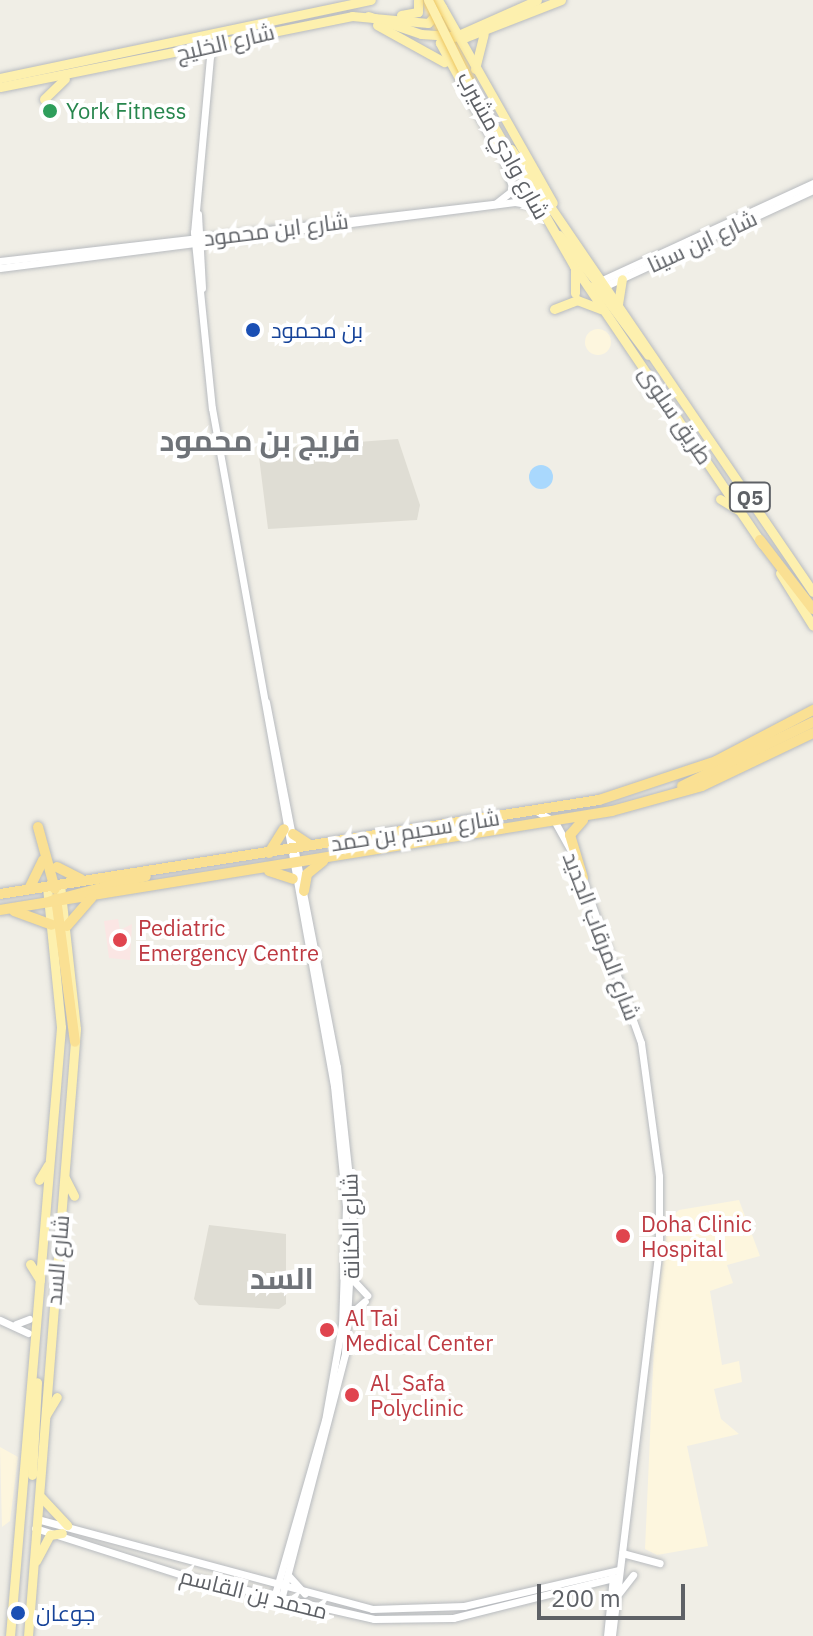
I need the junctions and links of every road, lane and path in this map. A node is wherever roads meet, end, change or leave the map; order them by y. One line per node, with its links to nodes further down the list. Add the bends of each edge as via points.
1 (371, 0): 2 (main road, شارع الخليج); 19 (main road, شارع الخليج)
2 (384, 0)
3 (418, 0): 9 (main road, via 415,14)
4 (428, 0): 21 (main road, شارع وادي مشيرب / Q5, bridge)
5 (537, 0): 11 (main road)
6 (561, 0): 13 (main road)
7 (438, 3): 9 (main road, شارع الخليج, via 428,23); 11 (main road, via 466,25); 12 (main road, شارع وادي مشيرب); 21 (main road, شارع وادي مشيرب / Q5, bridge)
8 (365, 14): 9 (main road, شارع الخليج); 10 (main road, شارع الخليج); 14 (main road)
9 (382, 14)
10 (352, 16): 15 (main road, شارع الخليج); 18 (main road, via 415,42)
11 (503, 16): 12 (main road)
12 (461, 34): 13 (main road); 14 (main road); 21 (main road, شارع وادي مشيرب)
13 (484, 34): 21 (main road)
14 (444, 37): 18 (main road, via 441,51)
15 (211, 46): 16 (main road, شارع الخليج); 17 (street)
16 (195, 49): 17 (street); 20 (main road, شارع الخليج)
17 (205, 60): 27 (street)
18 (450, 67): 24 (main road)
19 (0, 78)
20 (65, 78): 22 (main road, شارع الخليج); 23 (main road)
21 (472, 78): 28 (main road, شارع وادي مشيرب / Q5); 37 (main road, شارع وادي مشيرب / Q5)
22 (0, 87)
23 (44, 99)
24 (503, 158): 28 (main road); 31 (street, شارع ابن محمود, via 513,190 495,204)
25 (813, 183): 37 (street, شارع ابن سينا)
26 (813, 190): 36 (street, شارع ابن سينا)
27 (196, 200): 29 (street); 32 (street)
28 (537, 206): 30 (main road, شارع وادي مشيرب / Q5); 32 (street, شارع ابن محمود, via 515,202)
29 (198, 210): 31 (street); 32 (street)
30 (550, 228): 34 (main road, شارع وادي مشيرب / Q5); 37 (main road)
31 (214, 236): 32 (street, شارع ابن محمود)
32 (197, 242): 33 (street, شارع ابن محمود); 35 (street, شارع ابن محمود); 60 (street, via 216,435)
33 (0, 261)
34 (574, 266): 37 (main road, شارع وادي مشيرب / Q5); 38 (main road)
35 (0, 268)
36 (622, 279): 37 (street, شارع ابن سينا); 39 (main road)
37 (597, 286): 39 (main road, طريق سلوى / Q5); 41 (main road, طريق سلوى / Q5); 42 (main road)
38 (575, 293)
39 (619, 307): 42 (main road, طريق سلوى / Q5)
40 (554, 309): 41 (main road, via 577,300)
41 (604, 311): 43 (main road, طريق سلوى / Q5)
42 (658, 362): 48 (main road, طريق سلوى / Q5)
43 (648, 374): 44 (main road); 46 (main road, طريق سلوى / Q5)
44 (649, 391)
45 (720, 499): 46 (main road)
46 (741, 511): 47 (main road, طريق سلوى / Q5)
47 (760, 540): 49 (highway); 50 (main road, طريق سلوى / Q5)
48 (813, 592)
49 (813, 609)
50 (813, 626)
51 (811, 714): 53 (highway); 54 (highway, شارع سحيم بن حمد, via 688,772)
52 (812, 734): 53 (highway, شارع سحيم بن حمد)
53 (664, 797): 55 (highway, شارع سحيم بن حمد)
54 (538, 812): 56 (highway, شارع سحيم بن حمد); 57 (street)
55 (588, 816): 57 (highway, شارع سحيم بن حمد); 70 (highway, via 570,835)
56 (485, 820): 62 (highway, شارع سحيم بن حمد); 64 (highway, via 465,830)
57 (555, 822): 59 (highway, شارع سحيم بن حمد); 70 (street, شارع المرقاب الجديد)
58 (38, 827): 77 (highway)
59 (507, 829): 61 (highway); 65 (highway, شارع سحيم بن حمد)
60 (289, 831): 62 (highway); 63 (highway); 64 (street)
61 (495, 841)
62 (311, 846): 64 (highway, شارع سحيم بن حمد)
63 (268, 854): 64 (highway, شارع سحيم بن حمد); 69 (highway, شارع سحيم بن حمد)
64 (294, 856): 65 (highway, شارع سحيم بن حمد); 68 (highway, شارع سحيم بن حمد); 71 (street, شارع الكنانة); 73 (highway, via 164,877); 75 (street, شارع الكنانة)
65 (328, 858): 75 (highway, via 308,872)
66 (43, 860): 74 (highway)
67 (57, 867): 72 (highway)
68 (259, 869): 71 (highway); 73 (highway, شارع سحيم بن حمد)
69 (155, 870): 72 (highway, شارع سحيم بن حمد); 77 (highway)
70 (583, 878): 110 (street, شارع المرقاب الجديد, via 641,1043 658,1168 657,1258)
71 (293, 879): 83 (street, شارع الكنانة)
72 (86, 880): 77 (highway, شارع سحيم بن حمد)
73 (151, 886): 78 (highway, شارع سحيم بن حمد)
74 (27, 890): 76 (highway, شارع سحيم بن حمد); 77 (highway, شارع سحيم بن حمد)
75 (304, 891): 84 (street, شارع الكنانة)
76 (0, 894)
77 (55, 894): 78 (highway, شارع سحيم بن حمد); 79 (highway); 80 (highway, شارع سحيم بن حمد); 81 (main road, شارع السد); 82 (main road, شارع السد); 85 (highway)
78 (94, 895): 82 (highway)
79 (0, 903)
80 (0, 910): 81 (highway)
81 (52, 925): 88 (main road, شارع السد, via 61,1011)
82 (67, 926): 85 (main road, شارع السد)
83 (309, 955): 84 (street); 112 (street, شارع الكنانة, via 340,1133 345,1279 325,1420)
84 (317, 961): 93 (street, شارع الكنانة, via 345,1123)
85 (75, 1042): 87 (main road, شارع السد)
86 (80, 1078): 87 (main road)
87 (70, 1093): 89 (main road, شارع السد)
88 (49, 1162): 90 (main road); 94 (main road, شارع السد)
89 (64, 1176): 91 (main road); 104 (main road, شارع السد)
90 (39, 1180)
91 (74, 1196)
92 (30, 1264): 94 (main road)
93 (352, 1278): 95 (street, شارع الكنانة); 95 (street, via 366,1298)
94 (40, 1280): 100 (main road, شارع السد)
95 (349, 1315): 115 (street, شارع الكنانة, via 328,1438)
96 (29, 1319): 98 (street)
97 (0, 1320): 98 (street)
98 (9, 1323): 99 (street)
99 (28, 1333)
100 (33, 1370): 103 (main road, شارع السد); 106 (main road)
101 (23, 1394): 103 (main road)
102 (57, 1397): 104 (main road)
103 (30, 1411): 108 (main road, شارع السد)
104 (44, 1418): 105 (main road, شارع السد)
105 (39, 1492): 106 (main road, شارع السد); 107 (main road)
106 (34, 1522): 107 (street, محمد بن القاسم); 108 (main road); 113 (main road, شارع السد)
107 (65, 1529): 113 (main road, via 47,1538); 117 (street, محمد بن القاسم); 122 (street, محمد بن القاسم)
108 (21, 1532): 109 (main road, شارع السد)
109 (18, 1551): 124 (main road, شارع السد); 125 (main road, via 28,1562)
110 (622, 1553): 111 (street); 114 (street, شارع المرقاب الجديد)
111 (660, 1563)
112 (284, 1564): 117 (street, via 272,1580); 119 (street, شارع الكنانة)
113 (32, 1568): 123 (main road, شارع السد)
114 (616, 1574): 118 (street, محمد بن القاسم); 120 (street, محمد بن القاسم, via 436,1610 358,1608); 121 (street, شارع المرقاب الجديد)
115 (288, 1575): 119 (street, شارع الكنانة); 120 (street)
116 (633, 1575): 121 (street)
117 (257, 1583): 119 (street, محمد بن القاسم)
118 (571, 1588): 121 (street, via 599,1585); 122 (street, محمد بن القاسم, via 453,1618 411,1621)
119 (280, 1589): 120 (street, محمد بن القاسم); 122 (street, شارع الكنانة)
120 (310, 1597)
121 (613, 1598): 127 (street, شارع المرقاب الجديد)
122 (278, 1599)
123 (29, 1618): 125 (main road, شارع السد); 126 (main road)
124 (10, 1636)
125 (25, 1636)
126 (38, 1636)
127 (610, 1636)

